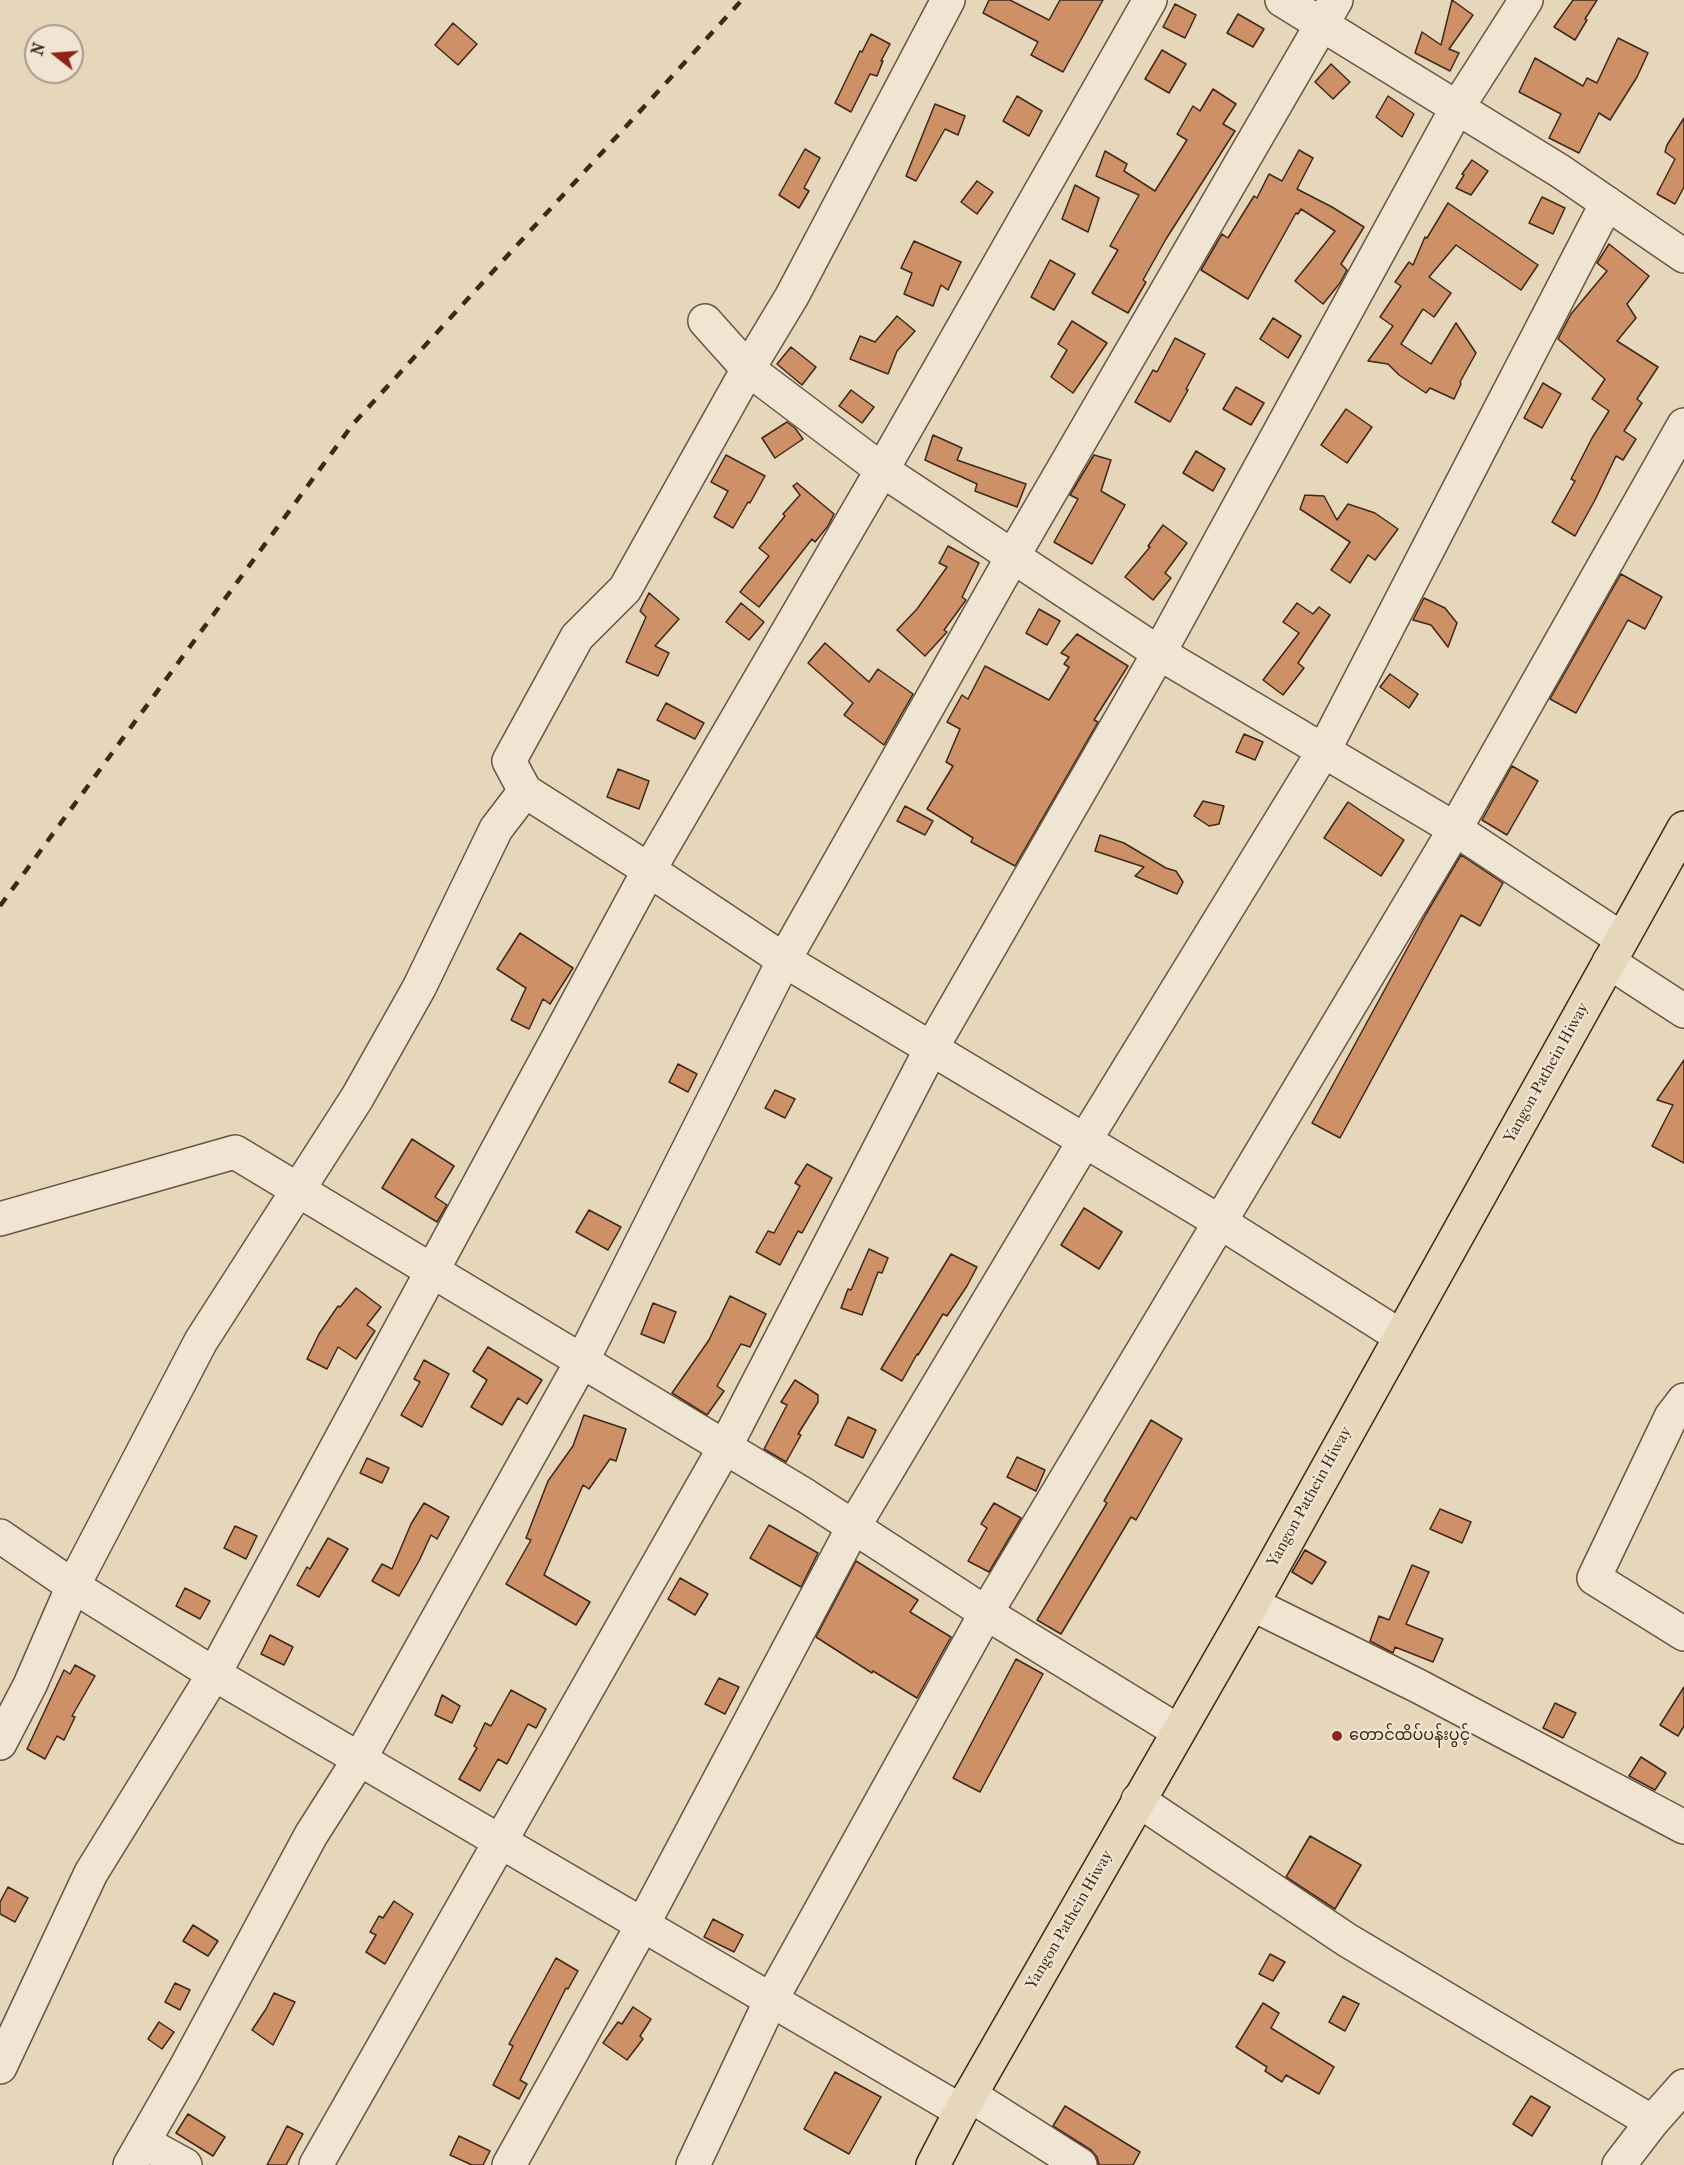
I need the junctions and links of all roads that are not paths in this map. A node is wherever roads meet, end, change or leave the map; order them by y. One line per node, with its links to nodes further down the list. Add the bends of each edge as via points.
1 (948, 0): 10 (street, via 792,296)
2 (1150, 0): 12 (street)
3 (1282, 0): 5 (street)
4 (1526, 0): 6 (street)
5 (1329, 12): 6 (street); 13 (street)
6 (1457, 108): 7 (street); 14 (street)
7 (1607, 203): 8 (street); 15 (street)
8 (1684, 256)
9 (705, 321): 10 (street)
10 (748, 369): 12 (street); 16 (street, via 625,589 577,637 509,761)
11 (1684, 425): 18 (street)
12 (882, 470): 13 (street); 19 (street)
13 (1013, 556): 14 (street); 21 (street)
14 (1160, 653): 15 (street); 23 (street)
15 (1323, 752): 18 (street); 24 (street)
16 (525, 790): 19 (street); 25 (street, via 496,829 419,988 357,1098)
17 (1684, 828): 20 (highway, Yangon-Pathein Hiway)
18 (1455, 829): 20 (street); 27 (street)
19 (649, 870): 21 (street); 28 (street)
20 (1615, 951): 22 (street); 29 (highway, Yangon-Pathein Hiway)
21 (784, 960): 23 (street); 30 (street)
22 (1684, 1011)
23 (931, 1049): 24 (street); 32 (street)
24 (1085, 1140): 27 (street); 33 (street)
25 (298, 1190): 26 (street, via 235,1152); 28 (street); 35 (street, via 201,1341)
26 (0, 1220)
27 (1221, 1222): 29 (street); 37 (street)
28 (432, 1271): 30 (street); 39 (street)
29 (1400, 1336): 36 (highway, Yangon-Pathein Hiway)
30 (582, 1361): 32 (street); 42 (street)
31 (1680, 1414): 38 (street, via 1594,1578)
32 (725, 1447): 33 (street); 45 (street)
33 (854, 1526): 37 (street); 46 (street)
34 (0, 1536): 35 (street)
35 (73, 1586): 39 (street); 41 (street)
36 (1252, 1604): 40 (highway, Yangon-Pathein Hiway); 44 (street, via 1420,1687)
37 (986, 1613): 40 (street); 47 (street)
38 (1684, 1635)
39 (214, 1674): 42 (street); 48 (street, via 92,1873)
40 (1178, 1731): 43 (highway, Yangon-Pathein Hiway)
41 (0, 1743)
42 (360, 1758): 45 (street); 52 (street, via 311,1835)
43 (1138, 1800): 50 (highway, Yangon-Pathein Hiway); 51 (street, via 1347,1941)
44 (1684, 1827)
45 (502, 1841): 46 (street); 54 (street)
46 (643, 1924): 47 (street); 55 (street)
47 (771, 2000): 50 (street); 56 (street)
48 (0, 2067)
49 (1684, 2086): 51 (street)
50 (966, 2103): 57 (highway, Yangon-Pathein Hiway); 58 (street)
51 (1652, 2122): 59 (street)
52 (136, 2154): 53 (street)
53 (185, 2165)
54 (316, 2165)
55 (509, 2165)
56 (693, 2165)
57 (933, 2165)
58 (1080, 2165)
59 (1619, 2165)

